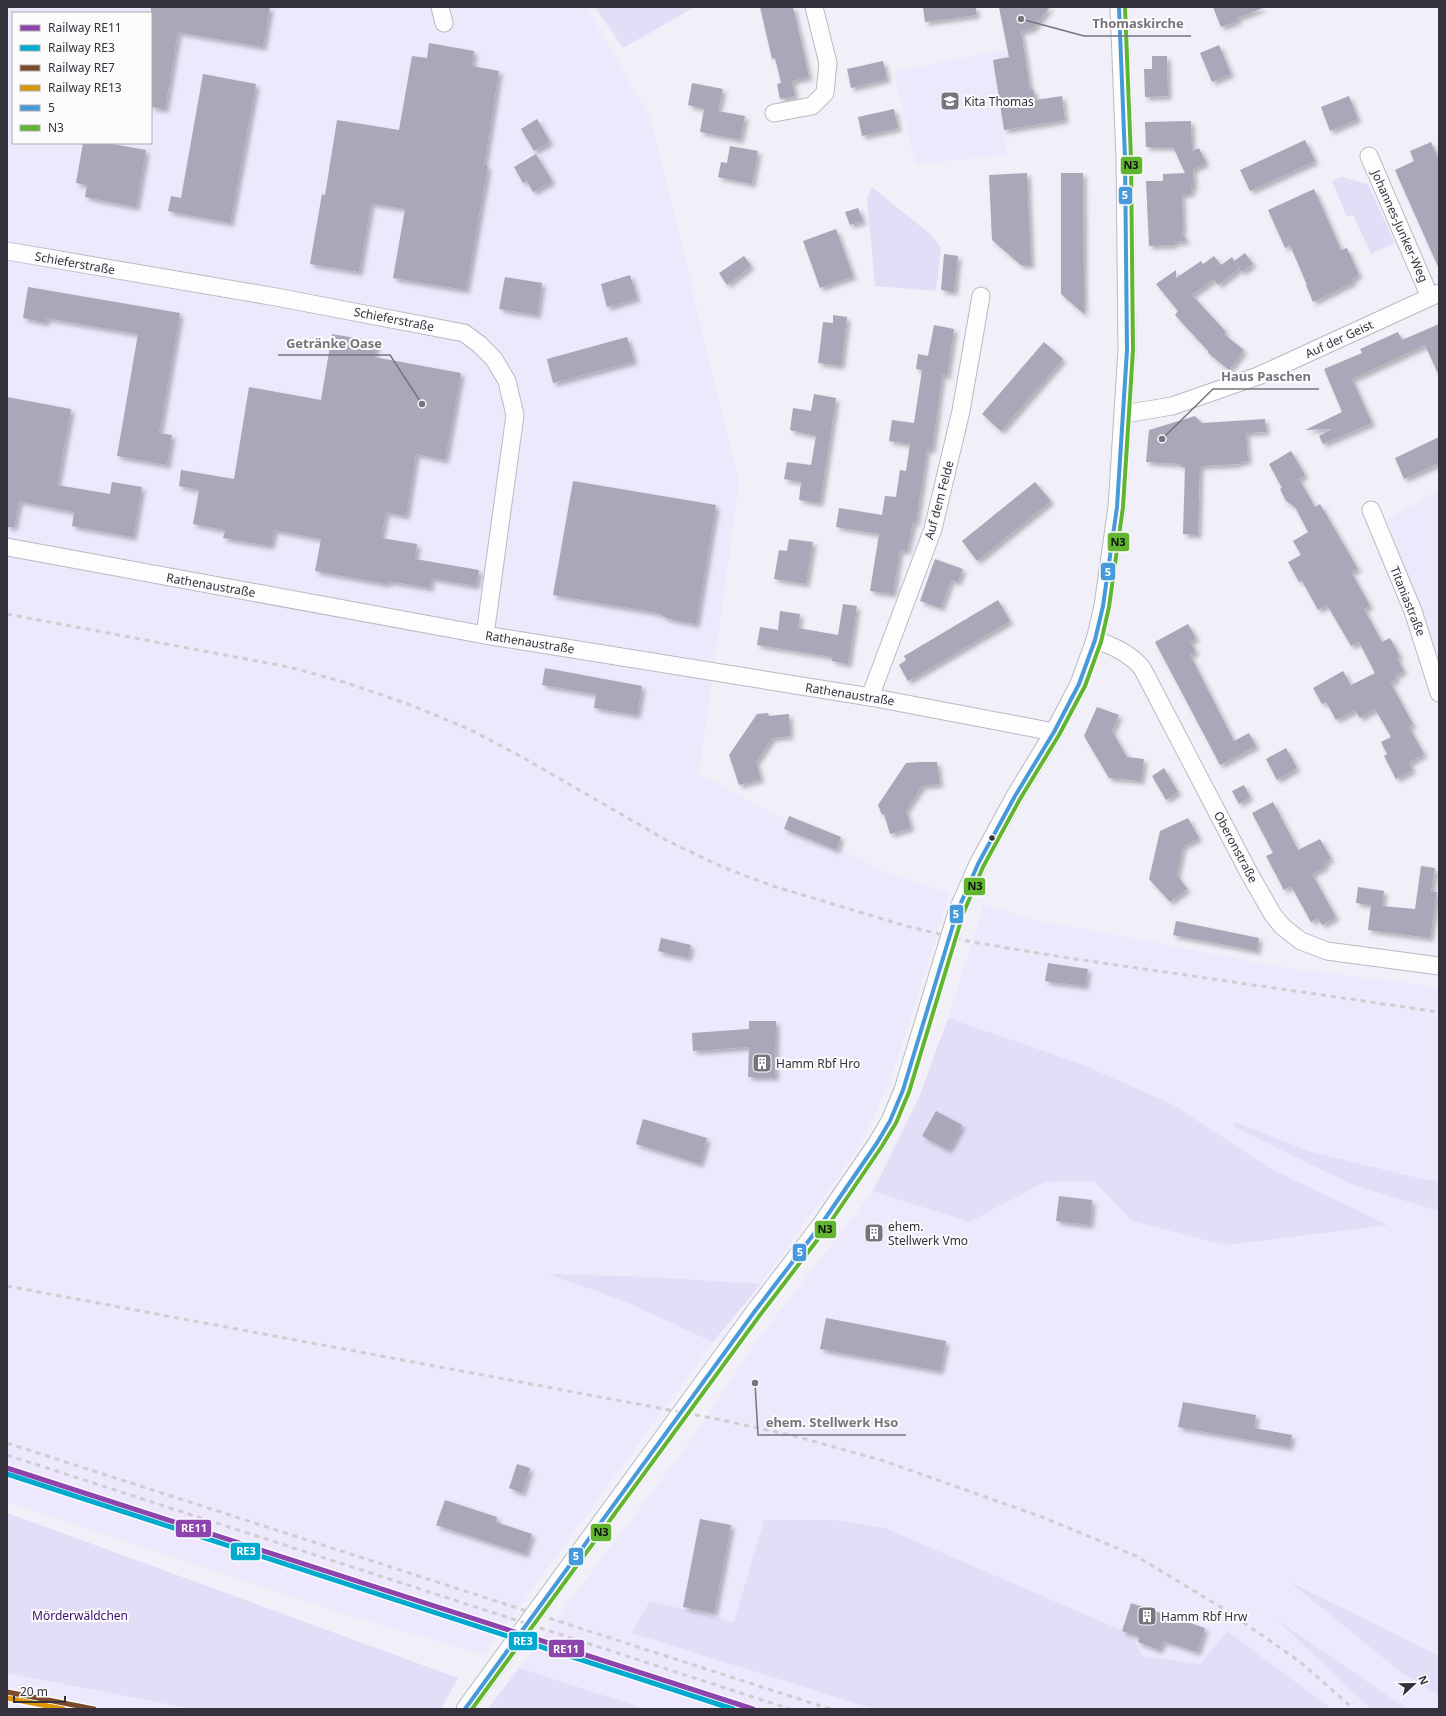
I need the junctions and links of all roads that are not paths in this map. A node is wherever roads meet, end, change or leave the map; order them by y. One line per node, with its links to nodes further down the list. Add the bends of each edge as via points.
1 (814, 7): 3 (street, via 828,63 825,93 812,106)
2 (1119, 7): 8 (street, via 1125,143 1128,350)
3 (774, 112)
4 (1369, 156): 6 (street, Johannes-Junker-Weg)
5 (7, 251): 11 (street, Schieferstraße, via 437,326 464,333 479,344 494,359 507,381 515,415)
6 (1435, 295): 8 (street, Auf der Geist, via 1258,376 1172,406)
7 (981, 296): 14 (street, Auf dem Felde, via 961,411 933,529)
8 (1124, 414): 12 (street, via 1111,556)
9 (1371, 510): 13 (street, Titaniastraße, via 1415,617)
10 (7, 547): 11 (street, Rathenaustraße)
11 (485, 635): 14 (street, Rathenaustraße)
12 (1095, 640): 15 (street, via 1078,684); 16 (street, Oberonstraße, via 1121,649 1142,668 1249,873 1273,915 1283,927 1301,941 1327,951)
13 (1439, 693)
14 (870, 697): 15 (street, Rathenaustraße)
15 (1054, 732): 17 (street, via 965,890 903,1090 878,1143 820,1226 755,1311)
16 (1439, 966)
17 (465, 1709)

